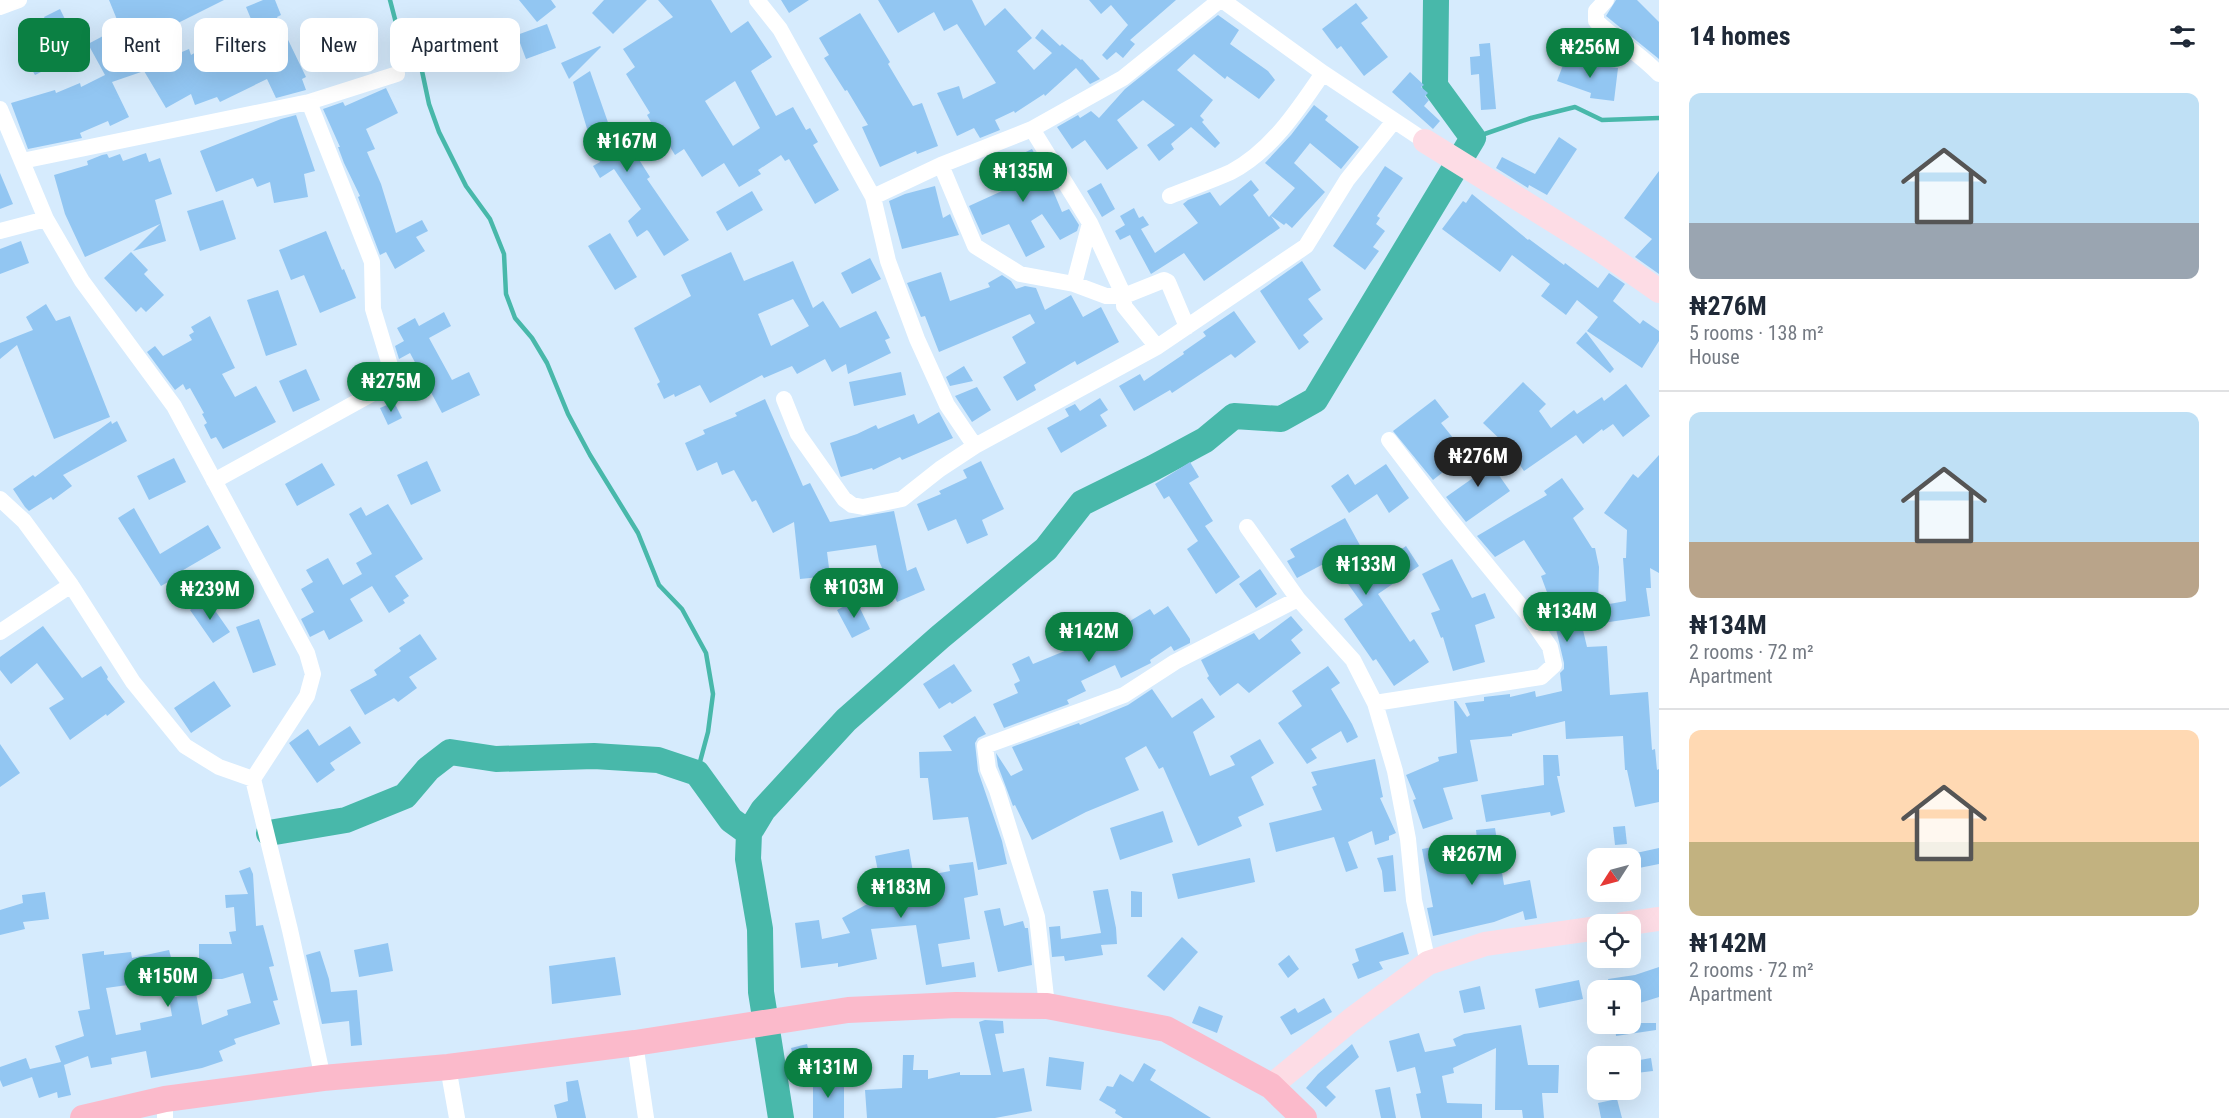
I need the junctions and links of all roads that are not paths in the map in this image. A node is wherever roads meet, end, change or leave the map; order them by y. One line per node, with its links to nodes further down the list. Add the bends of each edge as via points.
1 (19, 0): 5 (street)
2 (757, 0): 17 (street, via 780,29)
3 (1221, 0): 6 (street); 12 (street, via 1123,78)
4 (1606, 0): 8 (street, via 1596,11 1596,21)
5 (0, 7)
6 (1323, 73): 11 (street); 16 (street, via 1267,146 1232,171)
7 (397, 74): 9 (street)
8 (1659, 74)
9 (309, 102): 14 (street); 29 (street, via 372,262 373,309 392,372 384,387)
10 (0, 109): 14 (street)
11 (1394, 122): 13 (street); 24 (street, via 1347,180 1306,246)
12 (1032, 129): 15 (street); 19 (street)
13 (1425, 141): 22 (street)
14 (22, 161): 18 (street)
15 (941, 165): 17 (street); 21 (street, via 975,246 1020,274)
16 (1170, 196)
17 (873, 197): 28 (street, via 888,261 917,339 947,405)
18 (46, 219): 20 (street); 29 (street, via 82,281 174,405)
19 (1090, 223): 21 (street); 23 (street)
20 (0, 231)
21 (1074, 284): 23 (street, via 1107,296)
22 (1659, 291)
23 (1124, 296): 24 (street, via 1164,280); 25 (street, via 1125,306)
24 (1187, 327): 25 (street)
25 (1156, 347): 28 (street)
26 (784, 399): 28 (street, via 798,434 852,505 863,507 903,499)
27 (1389, 440): 35 (street, via 1528,615 1550,647 1554,664 1541,677)
28 (975, 446)
29 (214, 481): 36 (street, via 307,653 313,674 307,696)
30 (0, 499): 32 (street, via 24,521)
31 (1248, 527): 33 (street)
32 (71, 585): 34 (street); 36 (street, via 133,682 185,746 219,767)
33 (1298, 599): 35 (street, via 1353,660); 41 (street, via 1175,662 1124,694 984,746 1037,918)
34 (0, 632)
35 (1375, 703): 40 (street, via 1395,771 1414,900)
36 (253, 779): 44 (street)
37 (1659, 919): 38 (street)
38 (1641, 922)
39 (1587, 930): 40 (street, via 1485,944)
40 (1428, 963): 45 (street)
41 (1047, 1006): 42 (main road, via 848,1010); 45 (main road, via 1166,1029)
42 (635, 1043): 43 (main road); 49 (street)
43 (448, 1067): 44 (main road); 48 (street)
44 (323, 1078): 46 (main road)
45 (1271, 1086): 50 (main road)
46 (165, 1108): 47 (main road)
47 (83, 1118)
48 (457, 1118)
49 (646, 1118)
50 (1304, 1118)

